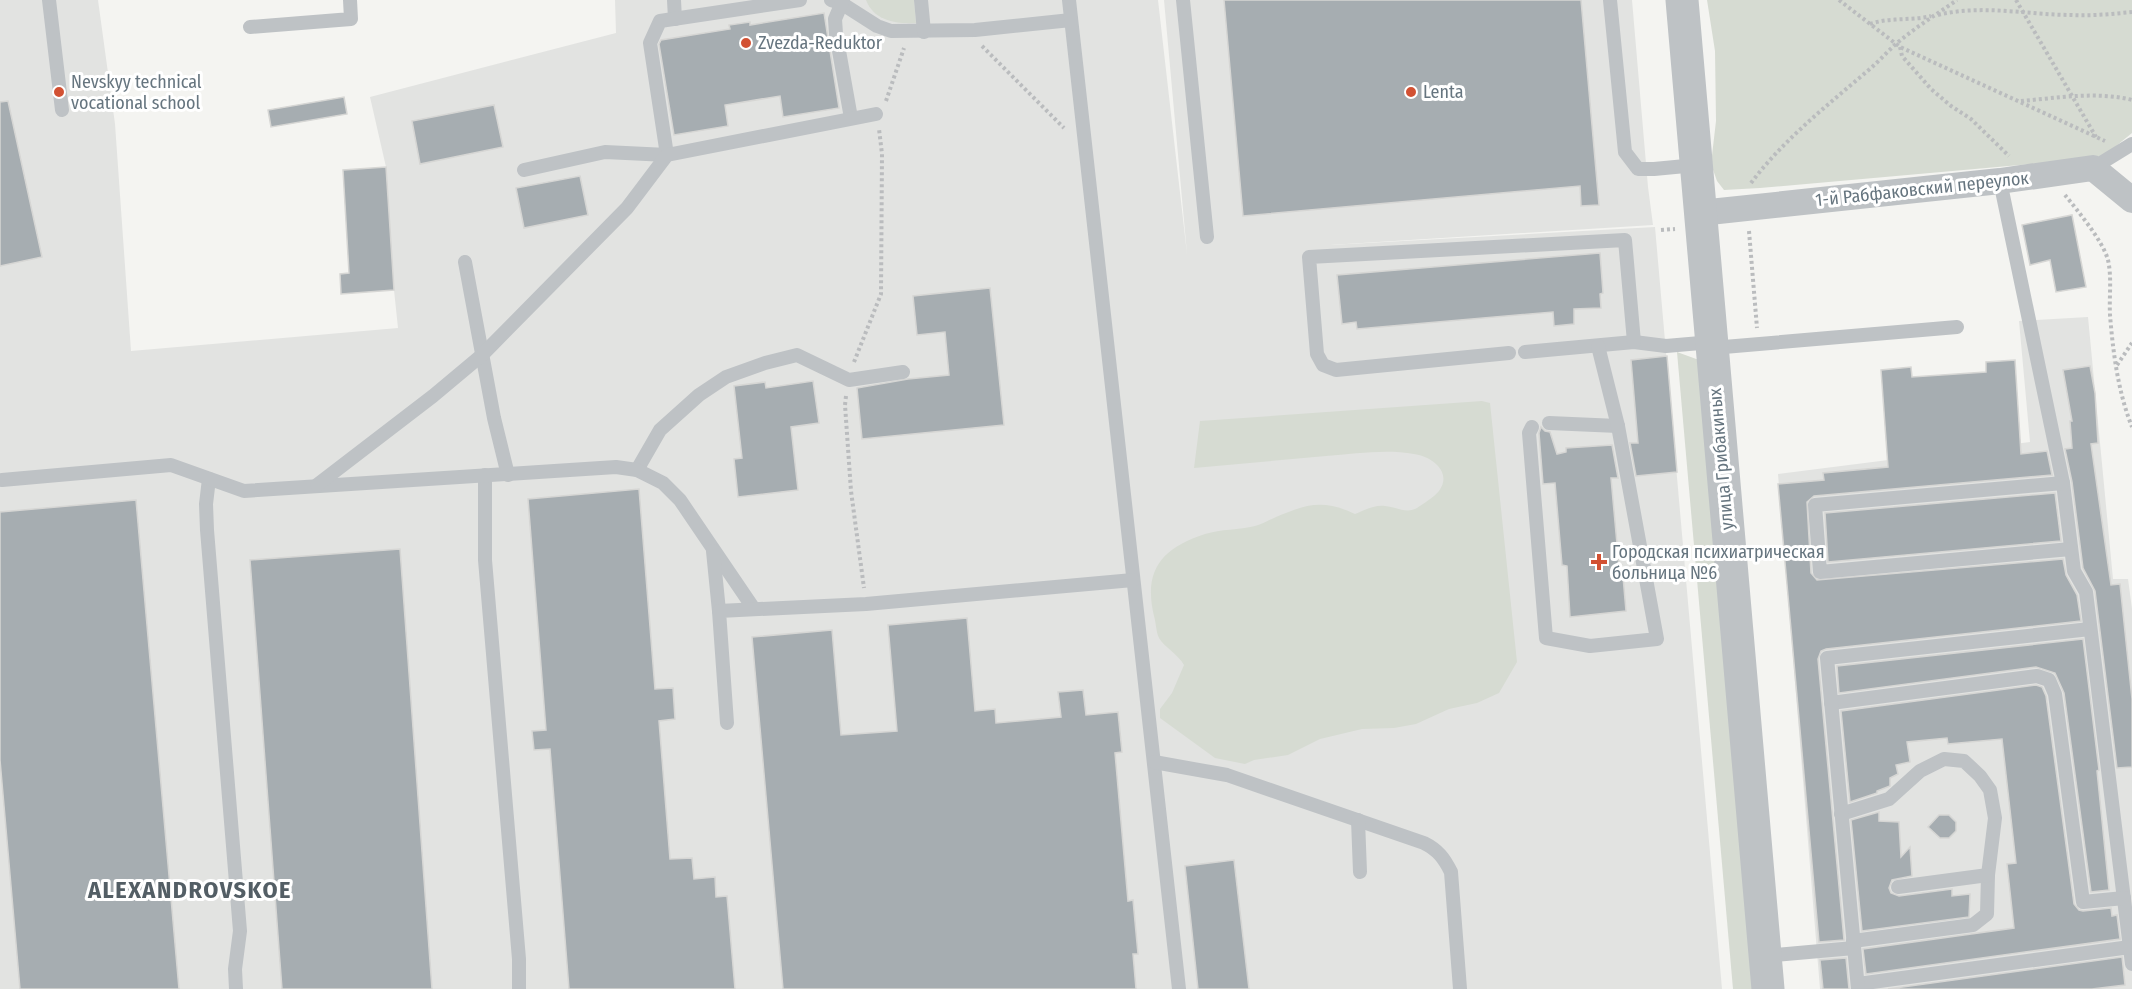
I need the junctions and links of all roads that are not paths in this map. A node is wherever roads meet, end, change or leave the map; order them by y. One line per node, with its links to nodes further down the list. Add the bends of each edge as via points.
1 (49, 0): 16 (lane)
2 (350, 0): 14 (lane, via 351,19)
3 (675, 0): 12 (lane)
4 (800, 0): 11 (lane)
5 (921, 0): 15 (lane)
6 (1068, 0): 13 (lane)
7 (1182, 0): 27 (lane)
8 (1610, 0): 21 (lane, via 1625,152 1638,169)
9 (1682, 0): 21 (street, улица Грибакиных)
10 (839, 1): 15 (lane, via 877,26 891,31); 18 (lane, via 836,34)
11 (749, 4): 12 (lane)
12 (675, 19): 20 (lane, via 660,21 650,43)
13 (1071, 20): 15 (lane); 49 (lane)
14 (250, 27)
15 (924, 32)
16 (62, 111)
17 (876, 114): 18 (lane)
18 (851, 118): 20 (lane)
19 (2128, 147): 22 (lane)
20 (667, 155): 23 (lane, via 605,152); 35 (lane, via 627,208)
21 (1697, 165): 26 (street, улица Грибакиных)
22 (2093, 168): 24 (street, 1-й Рабфаковский переулок); 25 (street)
23 (524, 171)
24 (2000, 181): 26 (street, 1-й Рабфаковский переулок, via 1746,216); 45 (lane)
25 (2132, 200)
26 (1700, 213): 31 (street, улица Грибакиных)
27 (1207, 237)
28 (465, 262): 35 (lane)
29 (1957, 327): 31 (lane)
30 (1634, 342): 31 (lane); 32 (lane); 34 (lane, via 1625,240 1309,258 1317,354 1323,365 1336,370)
31 (1712, 345): 64 (street, улица Грибакиных)
32 (1598, 346): 33 (lane); 38 (lane)
33 (1525, 352)
34 (1509, 353)
35 (482, 355): 41 (lane); 46 (lane)
36 (903, 372): 40 (lane, via 849,380 797,355 726,377 660,430)
37 (1549, 423): 38 (lane)
38 (1618, 426): 39 (lane, via 1657,639 1590,646 1546,638 1529,434)
39 (1533, 427)
40 (637, 470): 41 (lane, via 616,467); 47 (lane, via 663,483 680,500)
41 (508, 475): 42 (lane)
42 (484, 476): 46 (lane); 68 (lane, via 484,560)
43 (209, 479): 44 (lane, via 171,465); 46 (lane, via 244,491); 67 (lane, via 207,530 240,931)
44 (2, 480)
45 (2063, 483): 48 (lane); 48 (lane, via 1815,506 1820,572)
46 (316, 486)
47 (713, 549): 50 (lane); 51 (lane)
48 (2071, 549): 52 (lane, via 2074,571 2086,592)
49 (1133, 580): 50 (lane, via 866,604); 55 (lane)
50 (754, 609): 51 (lane)
51 (719, 611): 54 (lane)
52 (2090, 629): 53 (lane, via 1827,658); 61 (lane)
53 (1831, 703): 56 (lane); 61 (lane, via 2037,676 2049,680 2055,694 2083,902)
54 (727, 723)
55 (1154, 762): 57 (lane, via 1227,775); 69 (lane)
56 (1841, 814): 59 (lane, via 1889,800 1920,771 1944,759 1964,761 1990,790 1995,818); 62 (lane)
57 (1358, 820): 58 (lane); 70 (lane, via 1424,843 1445,860 1455,904)
58 (1360, 872)
59 (1988, 875): 60 (lane); 62 (lane, via 1987,914 1973,925)
60 (1898, 887)
61 (2124, 898): 63 (lane)
62 (1854, 944): 64 (lane); 66 (lane)
63 (2130, 947): 65 (lane); 66 (lane)
64 (1765, 956): 71 (street, улица Грибакиных)
65 (2132, 964)
66 (1858, 986)
67 (236, 989)
68 (519, 989)
69 (1179, 989)
70 (1460, 989)
71 (1768, 989)

